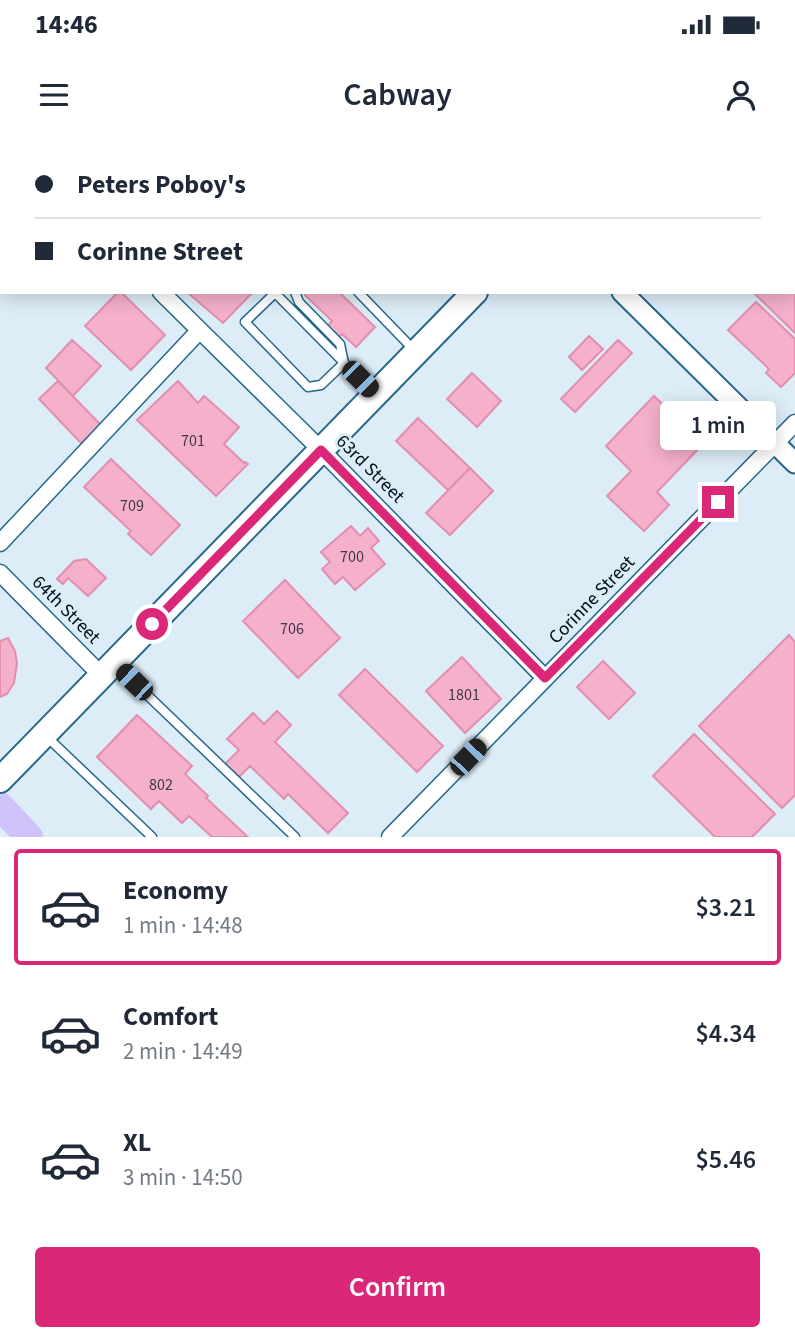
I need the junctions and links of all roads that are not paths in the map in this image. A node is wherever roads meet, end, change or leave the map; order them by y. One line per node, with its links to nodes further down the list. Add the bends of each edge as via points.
1 (163, 294): 8 (street, 63rd Street)
2 (275, 294): 10 (lane, via 245,322 308,387 321,385)
3 (277, 294): 10 (lane)
4 (296, 294): 10 (lane, via 340,344)
5 (360, 294): 9 (lane)
6 (473, 294): 9 (main road)
7 (624, 294): 13 (street)
8 (199, 331): 14 (street, 63rd Street); 16 (street)
9 (416, 352): 11 (main road)
10 (344, 363): 11 (lane)
11 (375, 394): 14 (main road)
12 (795, 423): 13 (street, Corinne Street)
13 (775, 444): 15 (street); 19 (street, Corinne Street)
14 (321, 450): 18 (main road); 19 (street, 63rd Street)
15 (795, 463)
16 (0, 543)
17 (0, 573): 18 (street, 64th Street)
18 (107, 669): 20 (main road); 23 (lane)
19 (545, 678): 24 (street, Corinne Street)
20 (44, 734): 21 (main road); 22 (lane)
21 (4, 776)
22 (152, 837)
23 (295, 837)
24 (390, 837)

